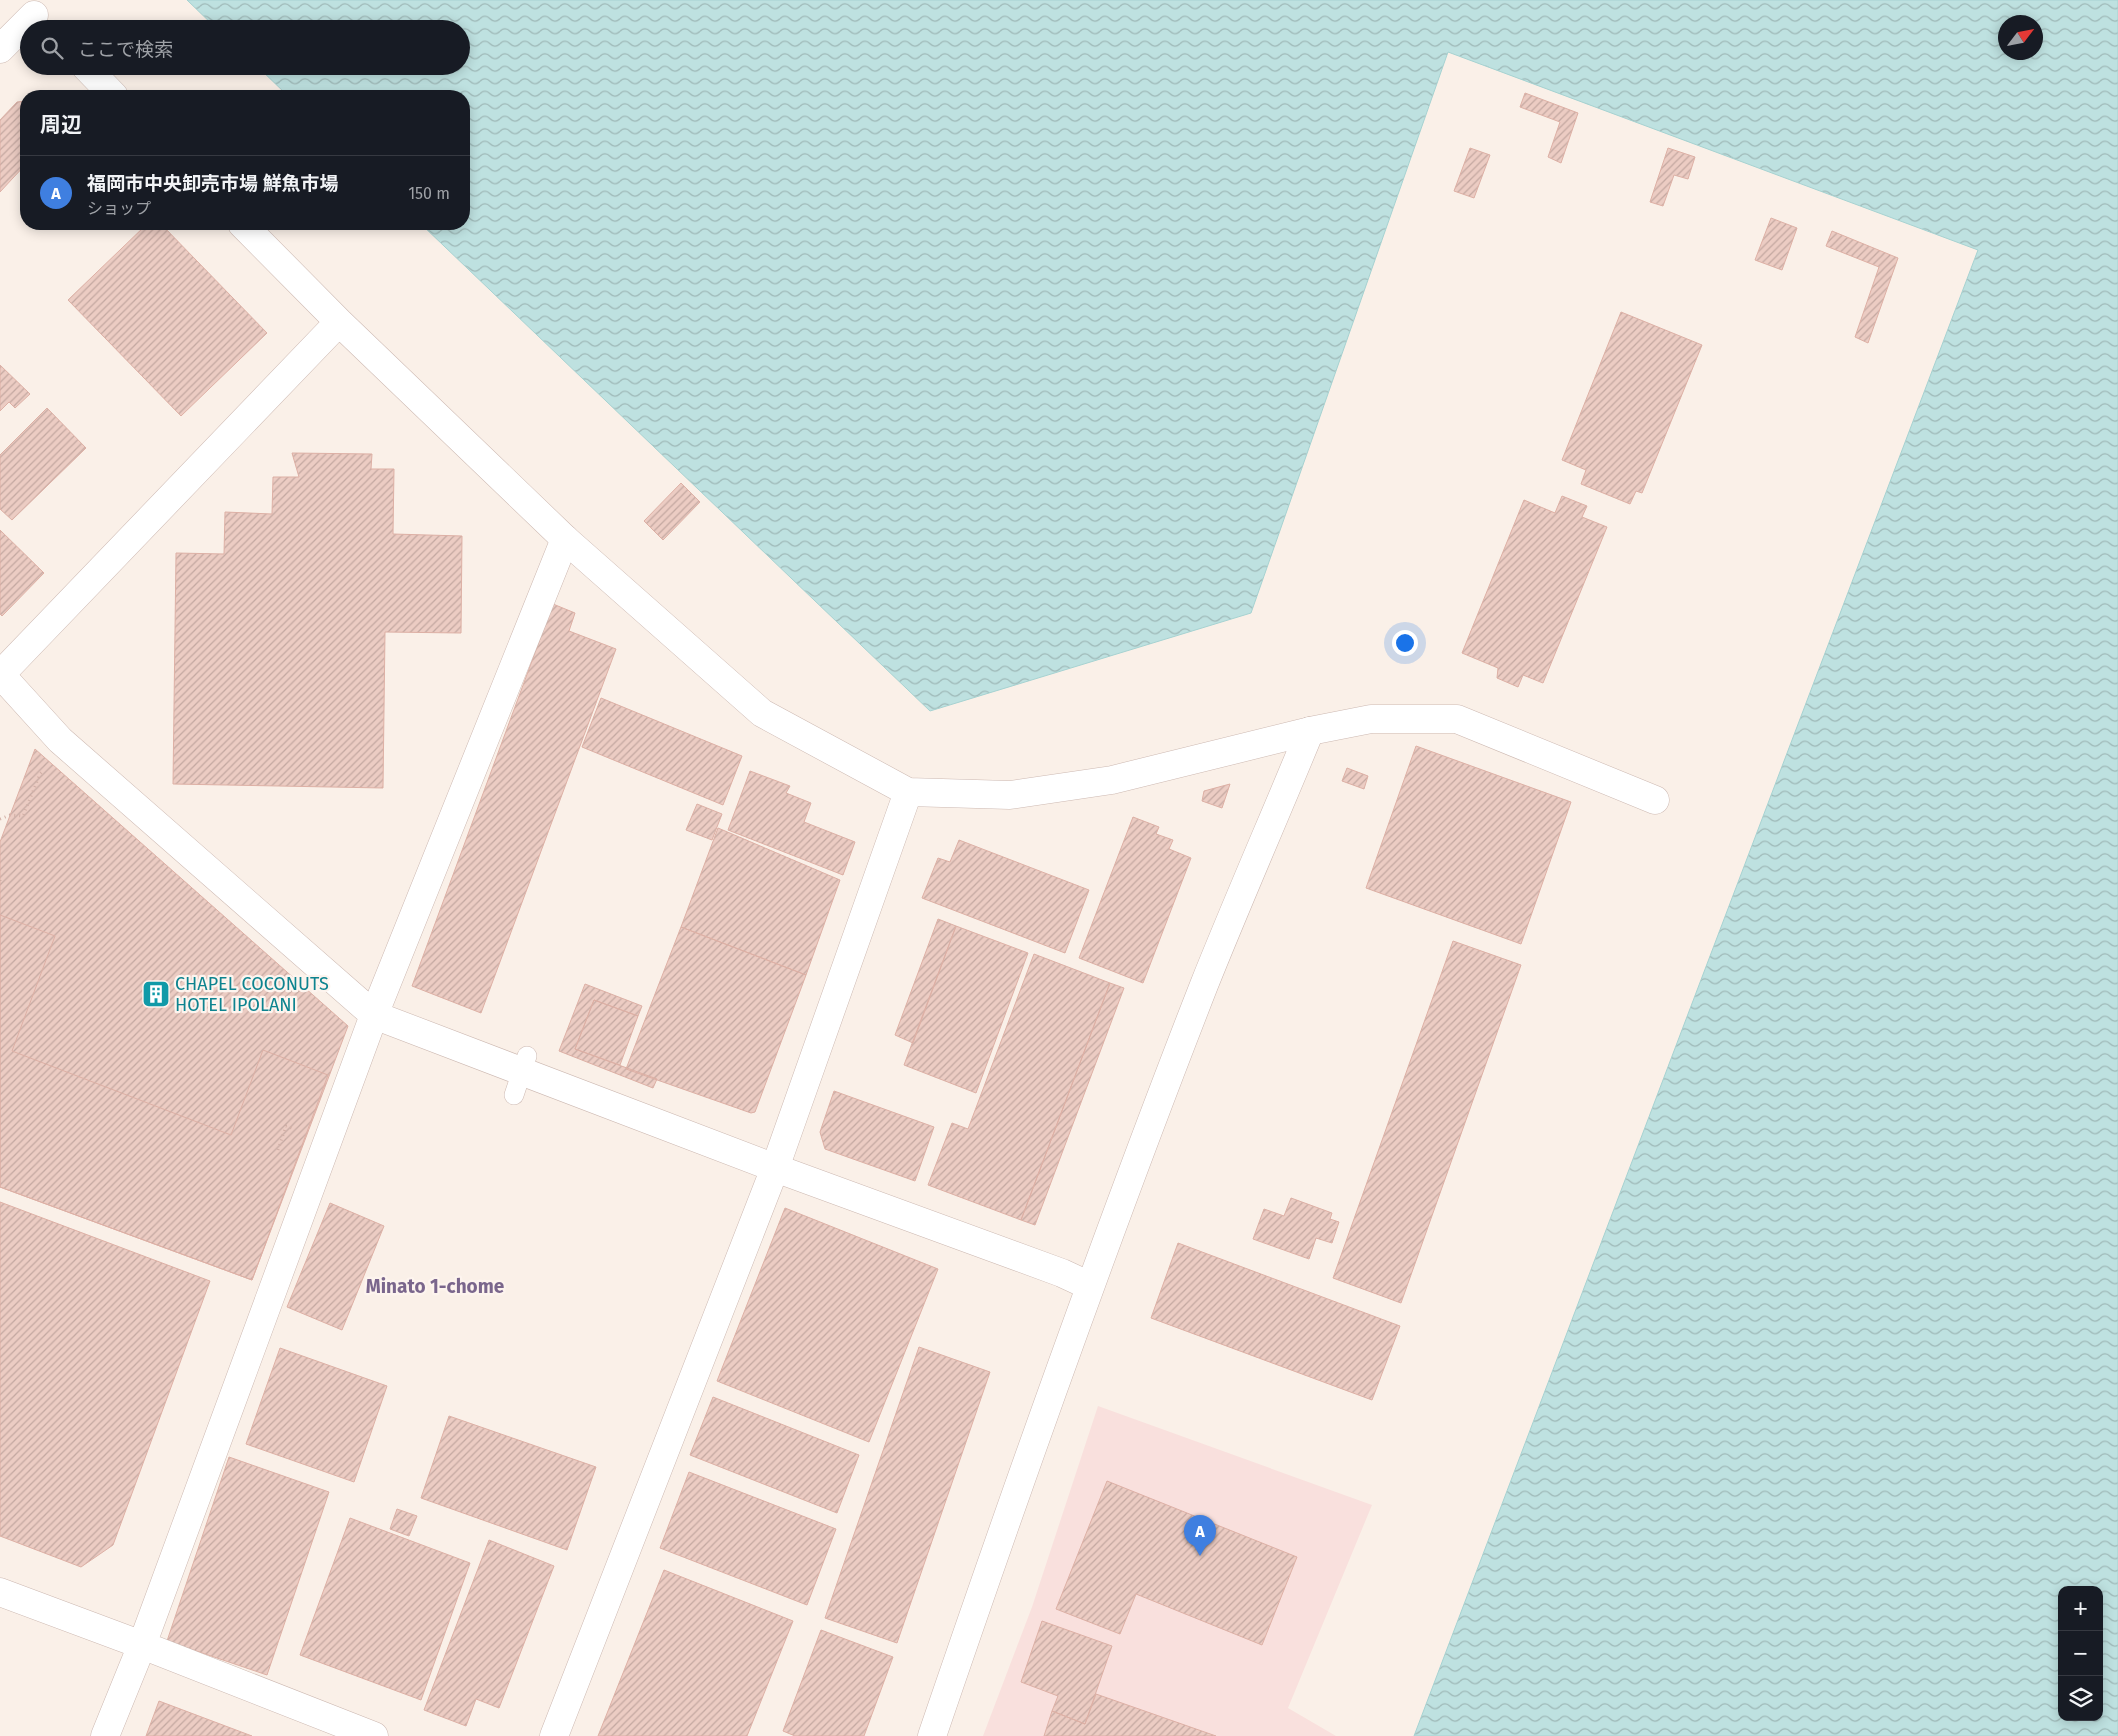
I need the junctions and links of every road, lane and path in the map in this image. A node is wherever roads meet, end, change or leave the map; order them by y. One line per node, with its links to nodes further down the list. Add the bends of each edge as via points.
1 (20, 28): 2 (street)
2 (0, 49)
3 (94, 75): 4 (street)
4 (108, 90)
5 (248, 230): 6 (street)
6 (339, 322): 7 (street); 8 (street)
7 (565, 539): 11 (street, via 762,713); 14 (street)
8 (0, 675): 14 (street, via 60,740)
9 (1310, 731): 11 (street, via 1112,780 1010,795); 12 (street, via 1371,719 1457,719); 18 (street, via 1205,984)
10 (46, 769): 13 (path, via 40,774 23,816 10,815)
11 (908, 792): 17 (street)
12 (1656, 800)
13 (0, 819)
14 (374, 1015): 17 (street, via 521,1074); 20 (street)
15 (300, 1130): 16 (path, via 286,1126)
16 (278, 1150)
17 (775, 1168): 18 (street); 23 (street)
18 (1090, 1286): 24 (street)
19 (0, 1592): 20 (street)
20 (142, 1644): 21 (street); 22 (street)
21 (105, 1736)
22 (374, 1736)
23 (554, 1736)
24 (932, 1736)

